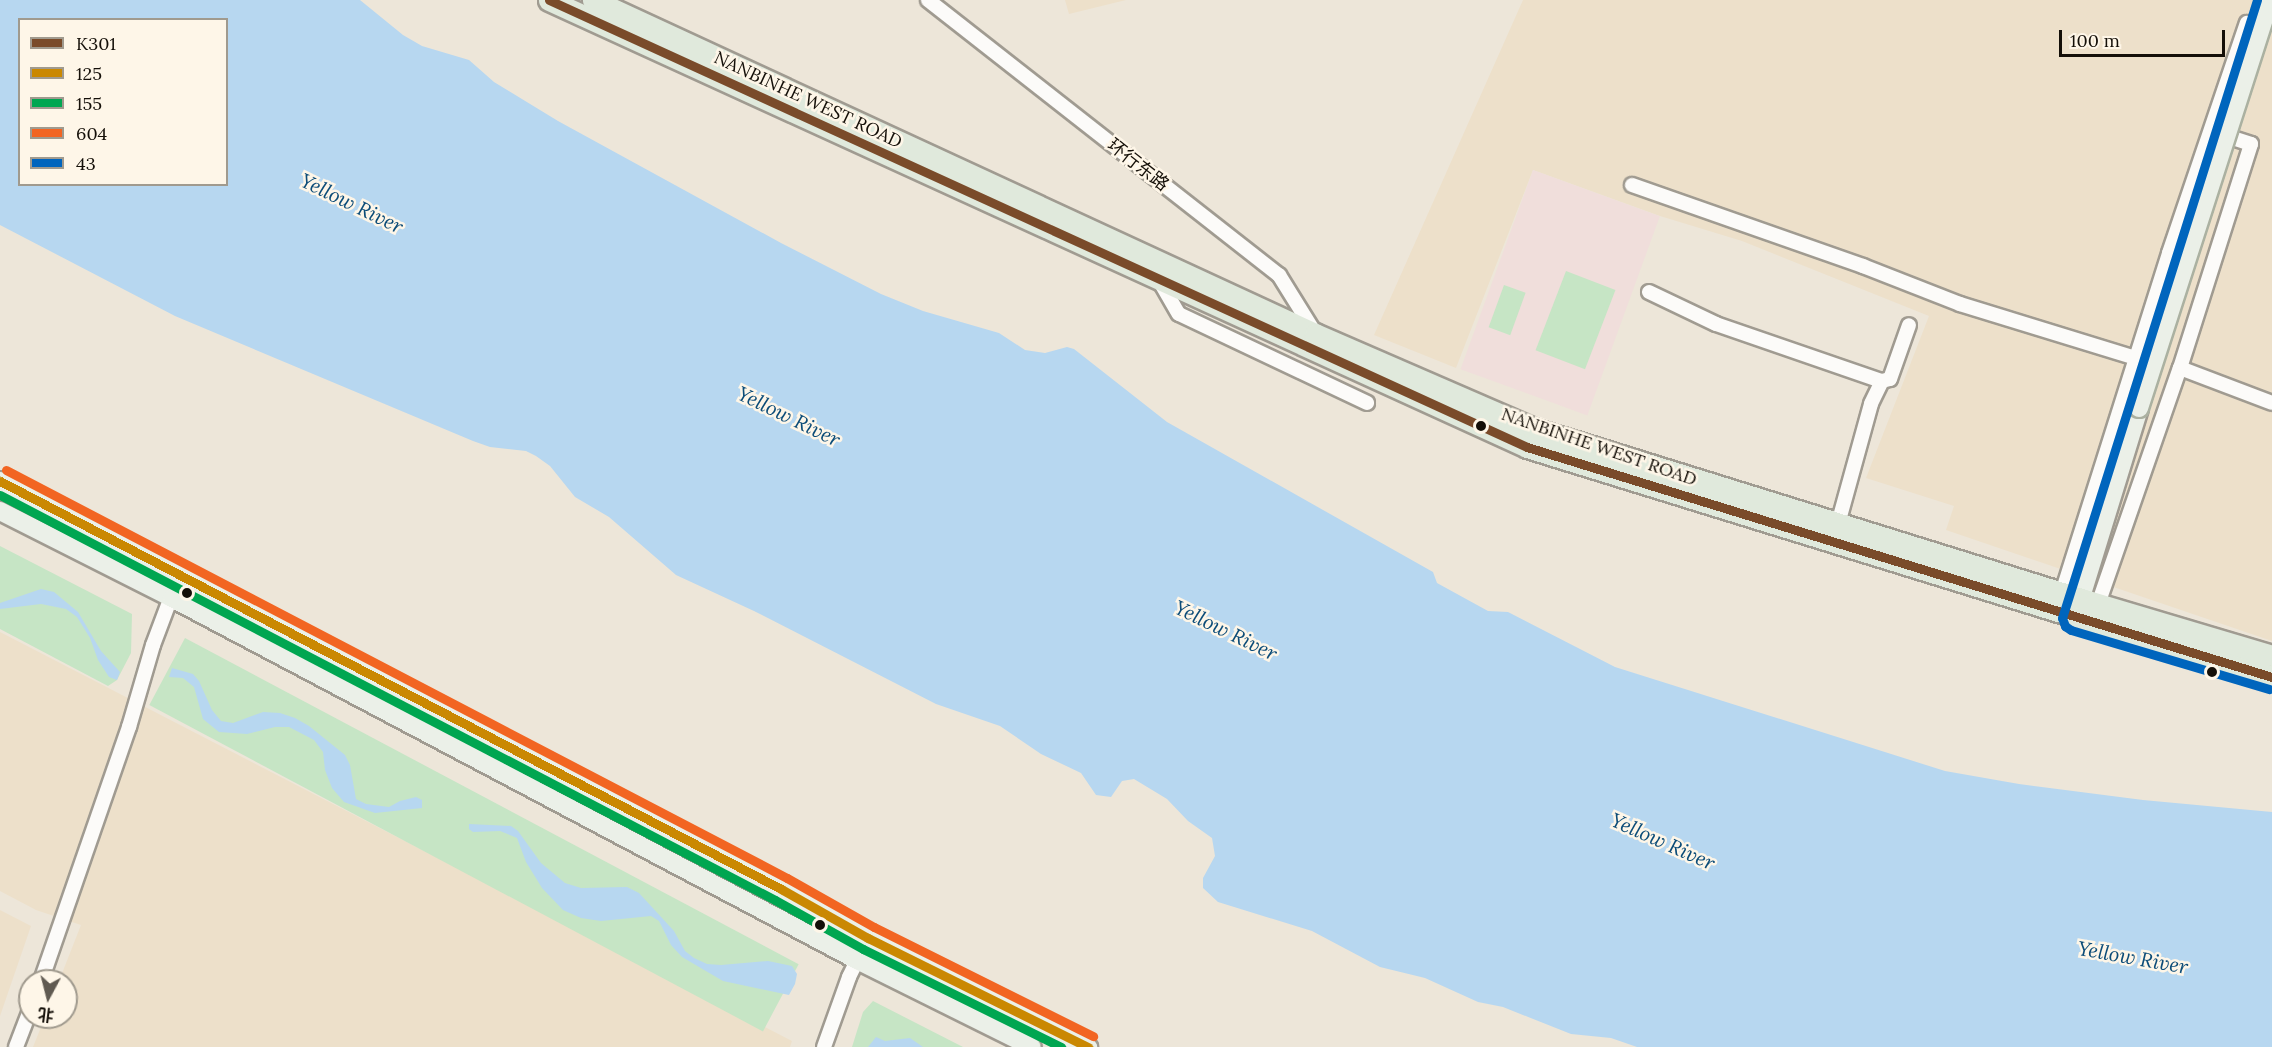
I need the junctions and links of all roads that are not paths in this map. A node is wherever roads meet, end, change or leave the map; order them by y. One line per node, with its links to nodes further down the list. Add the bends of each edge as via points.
1 (549, 0): 8 (highway, NANBINHE WEST ROAD)
2 (593, 0): 11 (highway, NANBINHE WEST ROAD)
3 (928, 0): 11 (street, 环行东路, via 1278,275)
4 (2270, 0): 22 (main road, bridge)
5 (2247, 23): 6 (street)
6 (2211, 130): 12 (street); 13 (street, via 2251,144)
7 (1632, 185): 12 (street, via 1960,304)
8 (1158, 278): 11 (highway, NANBINHE WEST ROAD); 16 (street, via 1179,314)
9 (1649, 292): 14 (street, via 1716,324)
10 (1909, 325): 14 (street, via 1890,379)
11 (1317, 344): 19 (highway, NANBINHE WEST ROAD, via 1534,429); 22 (highway, NANBINHE WEST ROAD, via 1527,447)
12 (2136, 358): 22 (street)
13 (2180, 368): 15 (street); 22 (street)
14 (1882, 381): 19 (street, via 1871,404)
15 (2272, 403)
16 (1367, 404)
17 (0, 481): 20 (main road)
18 (0, 511): 21 (main road)
19 (1838, 525): 22 (highway, NANBINHE WEST ROAD)
20 (180, 573): 21 (street); 25 (main road)
21 (172, 598): 26 (main road); 27 (street)
22 (2077, 609): 23 (highway, NANBINHE WEST ROAD); 24 (highway, NANBINHE WEST ROAD)
23 (2272, 656)
24 (2272, 677)
25 (868, 938): 26 (street); 32 (main road)
26 (856, 960): 30 (street); 31 (main road)
27 (45, 969)
28 (23, 1029): 29 (street)
29 (16, 1047)
30 (824, 1047)
31 (1032, 1047)
32 (1088, 1047)

